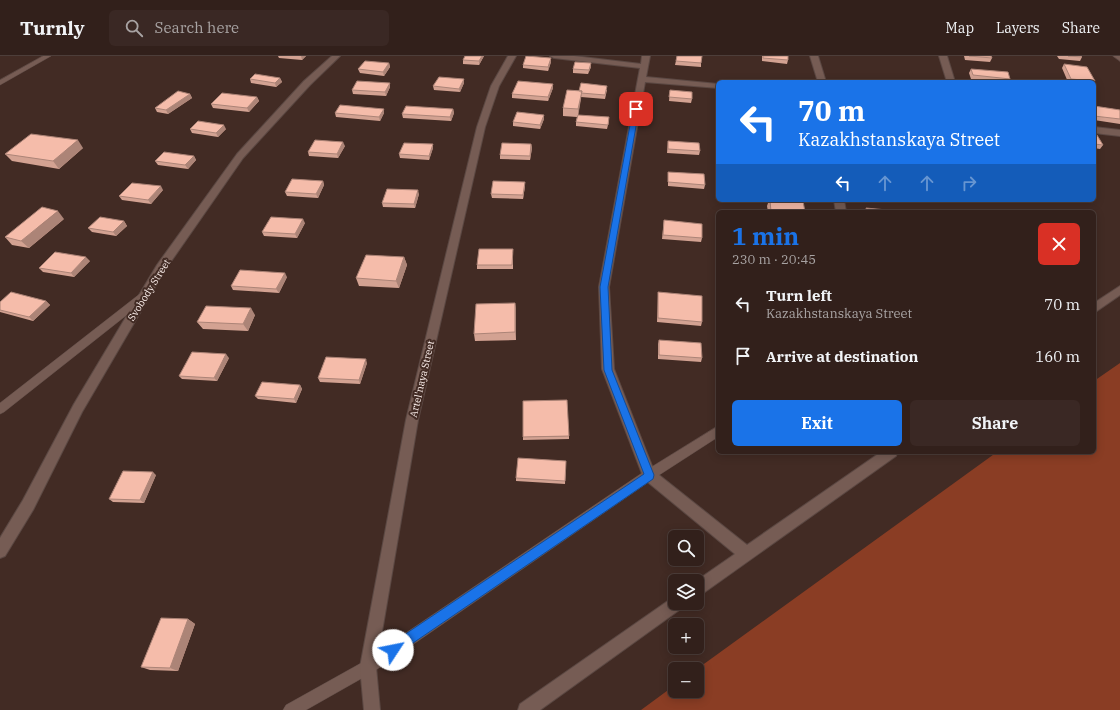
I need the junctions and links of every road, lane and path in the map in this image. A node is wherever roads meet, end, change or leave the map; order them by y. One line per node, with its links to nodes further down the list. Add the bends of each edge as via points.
1 (48, 56): 13 (lane)
2 (336, 56): 18 (street, Svobody Street, via 307,83 240,156 161,268)
3 (512, 56): 28 (street, Artel'naya Street, via 495,86 481,127 412,420)
4 (554, 56): 9 (street)
5 (814, 56): 11 (street)
6 (943, 56): 12 (street)
7 (1116, 56): 8 (lane)
8 (1120, 59)
9 (645, 61): 10 (street)
10 (641, 79): 14 (street); 23 (street, via 604,287 608,370)
11 (821, 80)
12 (950, 80)
13 (0, 83)
14 (716, 86)
15 (1096, 130): 16 (street)
16 (1120, 133)
17 (1120, 290): 19 (street)
18 (145, 296): 20 (lane); 24 (street, Svobody Street, via 78,408 28,505)
19 (1096, 308)
20 (0, 409)
21 (716, 432): 23 (lane)
22 (888, 454): 25 (street)
23 (649, 475): 25 (street); 28 (lane)
24 (0, 551)
25 (746, 554): 26 (street)
26 (704, 584)
27 (668, 609): 31 (street)
28 (368, 667): 29 (lane); 30 (street, Artel'naya Street)
29 (291, 710)
30 (372, 710)
31 (526, 710)

